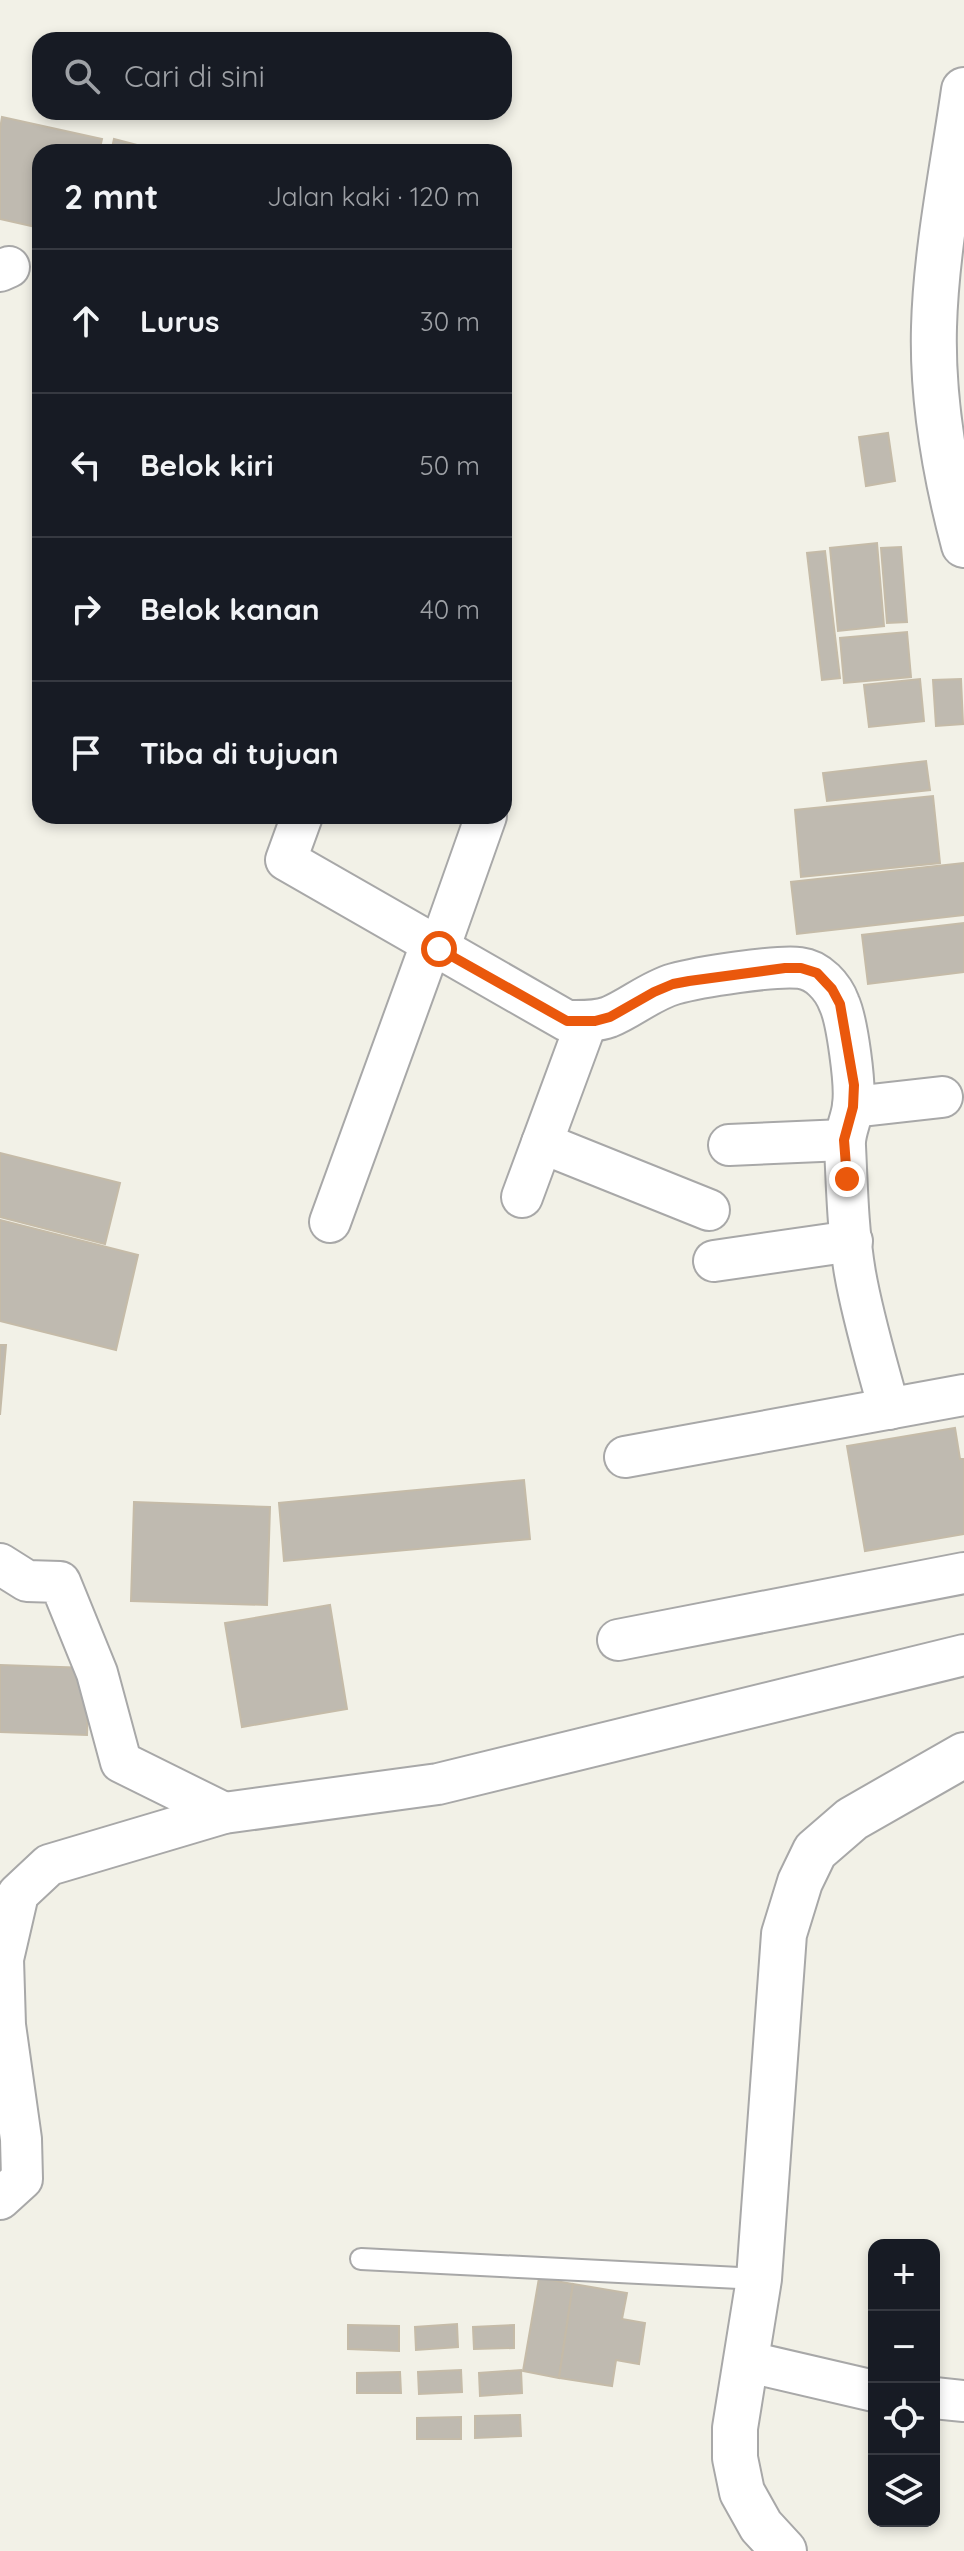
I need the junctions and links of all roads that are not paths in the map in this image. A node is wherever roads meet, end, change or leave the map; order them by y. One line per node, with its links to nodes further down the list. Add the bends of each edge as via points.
1 (964, 90): 2 (street, via 934,328 936,398)
2 (964, 545)
3 (299, 824): 5 (street, via 286,860)
4 (483, 824): 5 (street)
5 (435, 946): 6 (street, via 567,1021); 13 (street)
6 (587, 1021): 8 (street, via 610,1017 673,984 801,968 817,973 840,1004 854,1085); 9 (street)
7 (942, 1097): 8 (street)
8 (849, 1124): 10 (street); 14 (street)
9 (542, 1143): 11 (street); 12 (street)
10 (729, 1145)
11 (522, 1197)
12 (709, 1210)
13 (330, 1222)
14 (852, 1241): 15 (street); 17 (street)
15 (714, 1261)
16 (964, 1395): 17 (street)
17 (889, 1409): 18 (street)
18 (625, 1457)
19 (0, 1564): 24 (street, via 27,1581 60,1582 97,1673 121,1762)
20 (964, 1573): 21 (street)
21 (618, 1640)
22 (964, 1655): 24 (street, via 438,1784)
23 (964, 1755): 27 (street, via 852,1819 815,1851 800,1882 784,1934)
24 (224, 1813): 25 (street, via 49,1865 18,1894 3,1959 22,2179)
25 (0, 2199)
26 (361, 2259): 27 (lane)
27 (759, 2279): 28 (street)
28 (745, 2361): 29 (street); 32 (street, via 735,2458 742,2492 761,2526)
29 (868, 2390)
30 (940, 2399): 31 (street)
31 (964, 2401)
32 (784, 2551)

